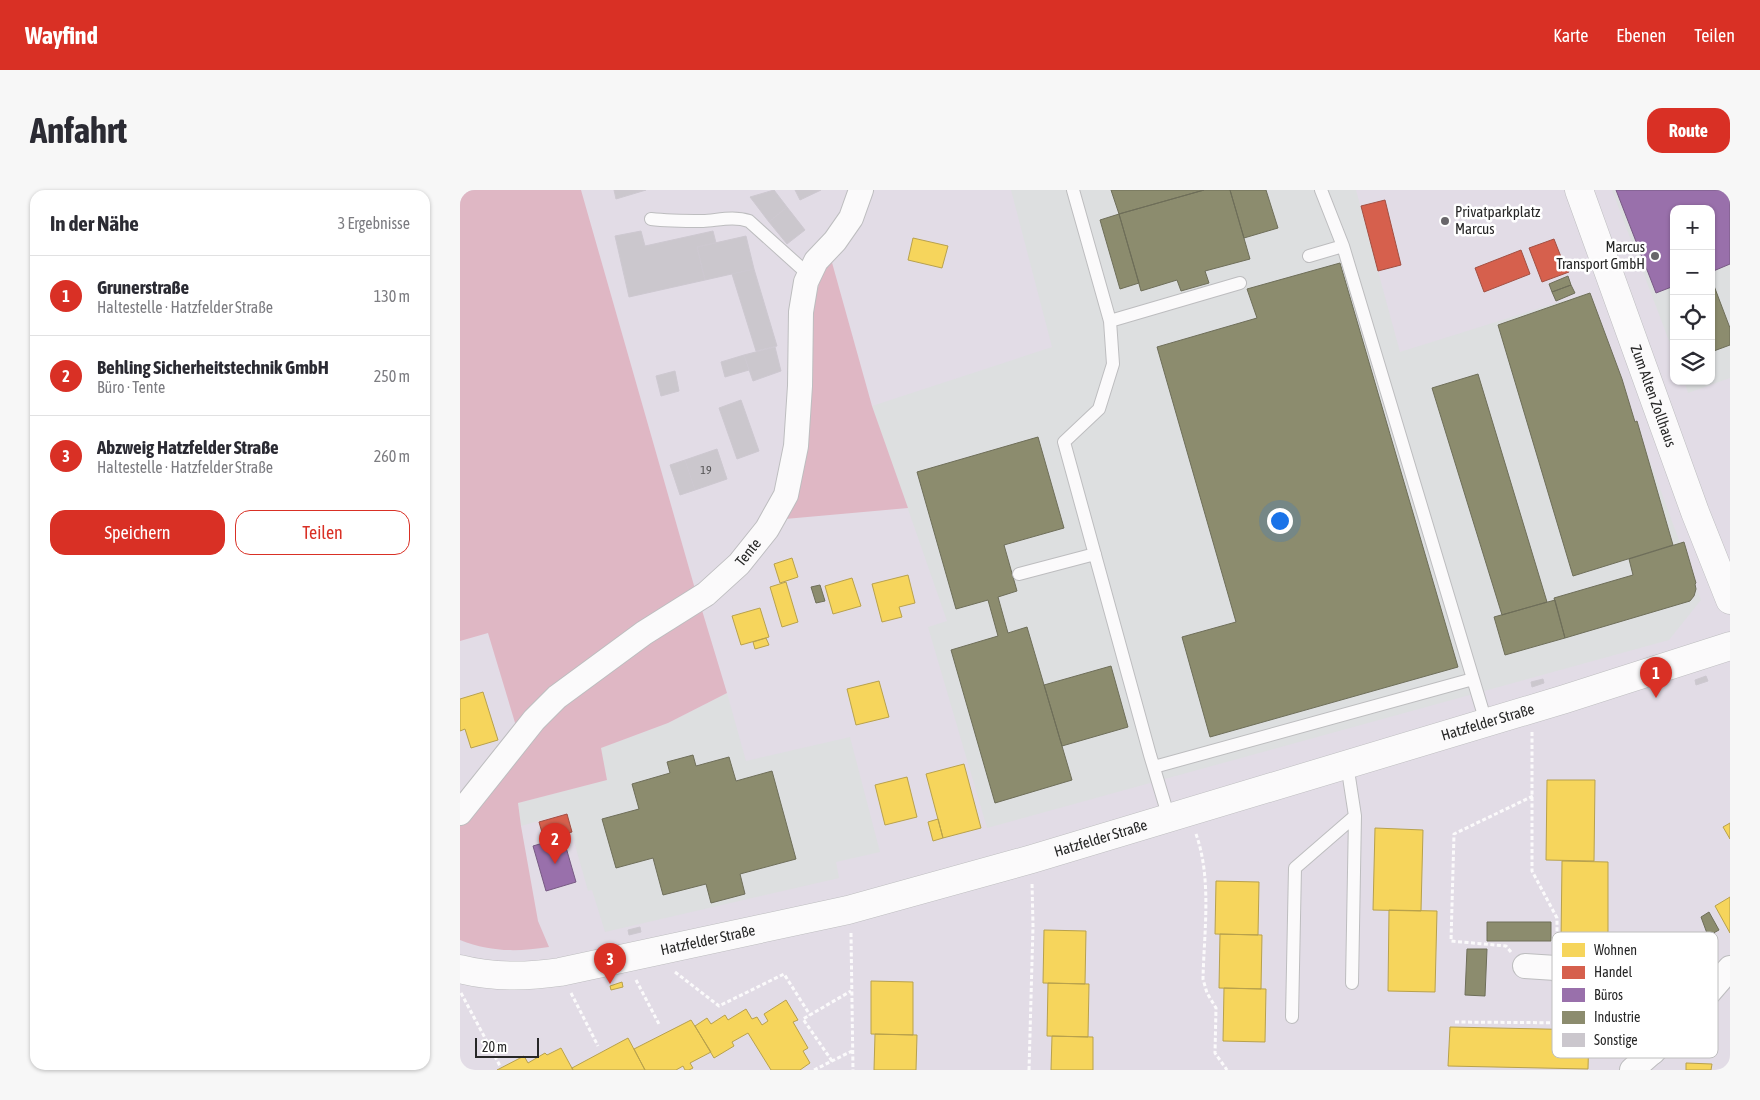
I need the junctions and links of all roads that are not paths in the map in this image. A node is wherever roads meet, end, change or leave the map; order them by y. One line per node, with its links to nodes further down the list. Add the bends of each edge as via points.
1 (861, 190): 8 (street, Tente, via 851,218 816,261)
2 (1073, 190): 10 (lane)
3 (1321, 190): 6 (lane)
4 (1579, 190): 13 (main road, Zum Alten Zollhaus)
5 (651, 219): 8 (lane, via 704,221 739,217 749,221)
6 (1343, 246): 7 (lane); 15 (lane)
7 (1309, 256)
8 (809, 275): 19 (street, Tente, via 801,312 796,446 786,495 767,529 739,564 706,594 644,633 557,698 534,720)
9 (1240, 283): 10 (lane)
10 (1110, 321): 11 (lane, via 1113,364 1099,409 1064,442)
11 (1095, 554): 12 (lane); 18 (lane)
12 (1019, 574)
13 (1730, 600)
14 (1730, 646): 16 (main road, Hatzfelder Straße)
15 (1473, 680): 16 (lane); 18 (lane)
16 (1486, 722): 17 (main road, Hatzfelder Straße)
17 (1347, 764): 20 (main road, Hatzfelder Straße); 21 (lane)
18 (1154, 768): 20 (lane)
19 (460, 813)
20 (1178, 815): 25 (main road, Hatzfelder Straße, via 848,910 560,972 502,977)
21 (1354, 816): 27 (lane); 28 (lane, via 1295,868)
22 (1525, 966): 23 (street)
23 (1552, 968)
24 (1730, 968): 26 (street)
25 (460, 969)
26 (1718, 982)
27 (1352, 984)
28 (1292, 1017)
29 (1646, 1058): 30 (street)
30 (1632, 1070)

